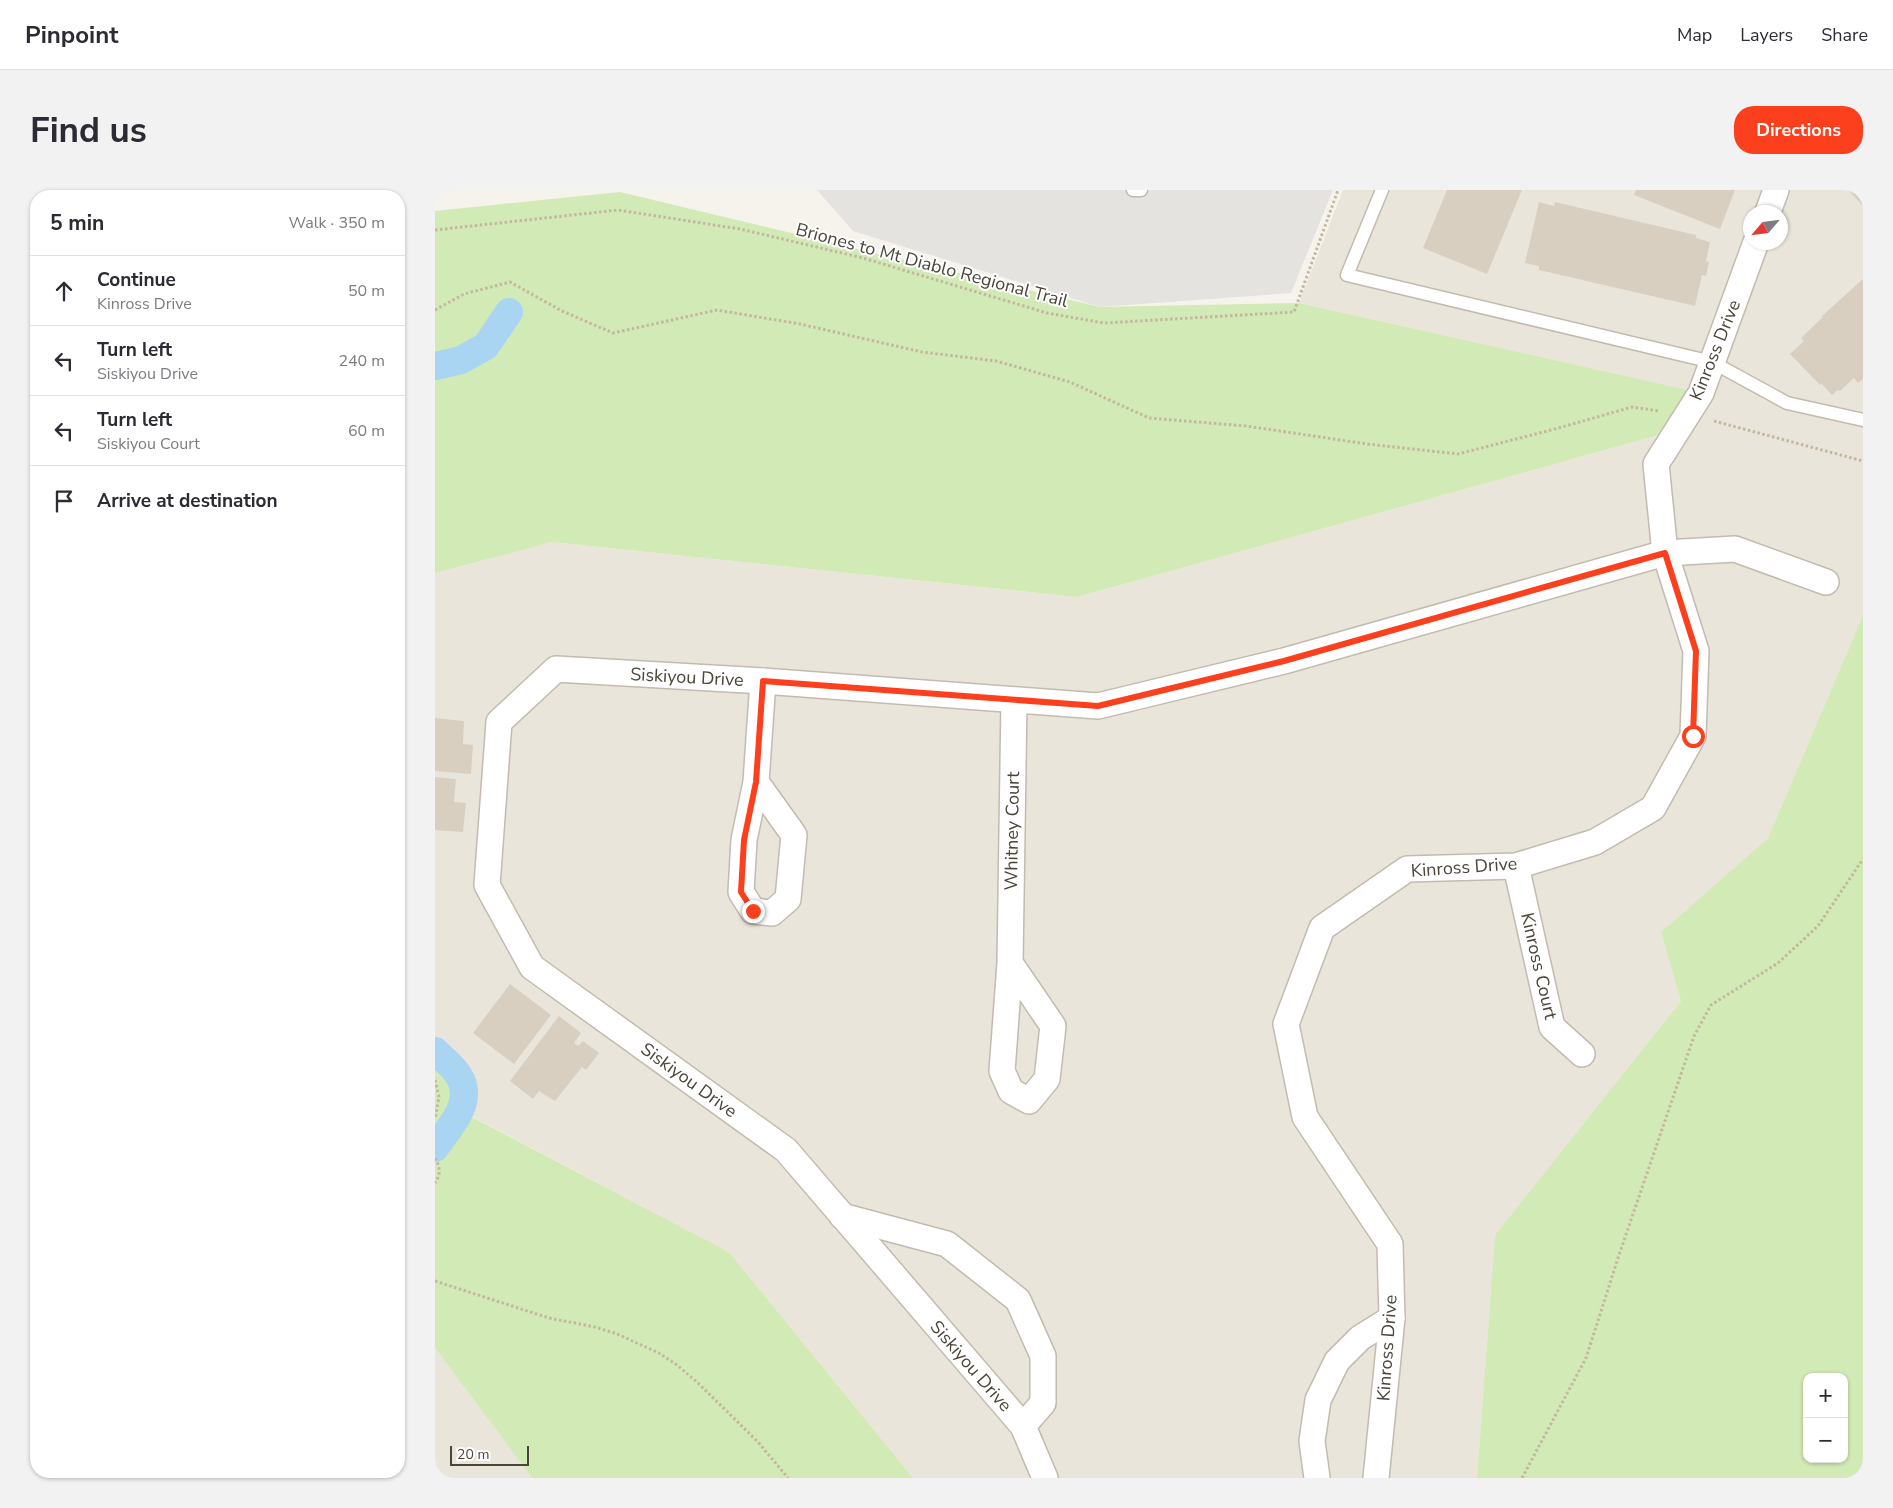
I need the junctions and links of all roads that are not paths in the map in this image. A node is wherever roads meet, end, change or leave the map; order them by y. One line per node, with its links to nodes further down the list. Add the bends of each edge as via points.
1 (1133, 190): 2 (lane)
2 (1141, 190)
3 (1382, 190): 7 (lane, via 1347,274)
4 (1776, 190): 5 (street)
5 (1770, 205)
6 (1753, 250): 7 (street, Kinross Drive)
7 (1712, 362): 8 (lane, via 1787,403); 9 (street, Kinross Drive, via 1701,393 1656,464)
8 (1863, 420)
9 (1665, 553): 10 (street, Siskiyou Drive, via 1735,549); 12 (street, Siskiyou Drive, via 1284,661 1098,706); 14 (street, Kinross Drive, via 1696,651 1693,736 1653,808 1595,842)
10 (1826, 582)
11 (763, 681): 12 (street, Siskiyou Drive); 13 (street); 17 (street, Siskiyou Drive, via 556,669 499,722 487,885 532,968 786,1150)
12 (1014, 700): 15 (street, Whitney Court)
13 (756, 782)
14 (1516, 866): 16 (street, Kinross Court, via 1552,1027); 18 (street, Kinross Drive, via 1407,868 1322,928 1286,1024 1305,1117 1389,1244)
15 (1010, 963)
16 (1582, 1054)
17 (842, 1216): 19 (street, Siskiyou Drive); 19 (street, Siskiyou Drive, via 947,1244 1019,1300 1043,1356 1043,1403)
18 (1392, 1318): 21 (street, via 1360,1338 1337,1361 1318,1400 1312,1441); 22 (street, Kinross Drive)
19 (1023, 1426): 20 (street, Siskiyou Drive)
20 (1045, 1478)
21 (1317, 1478)
22 (1376, 1478)

